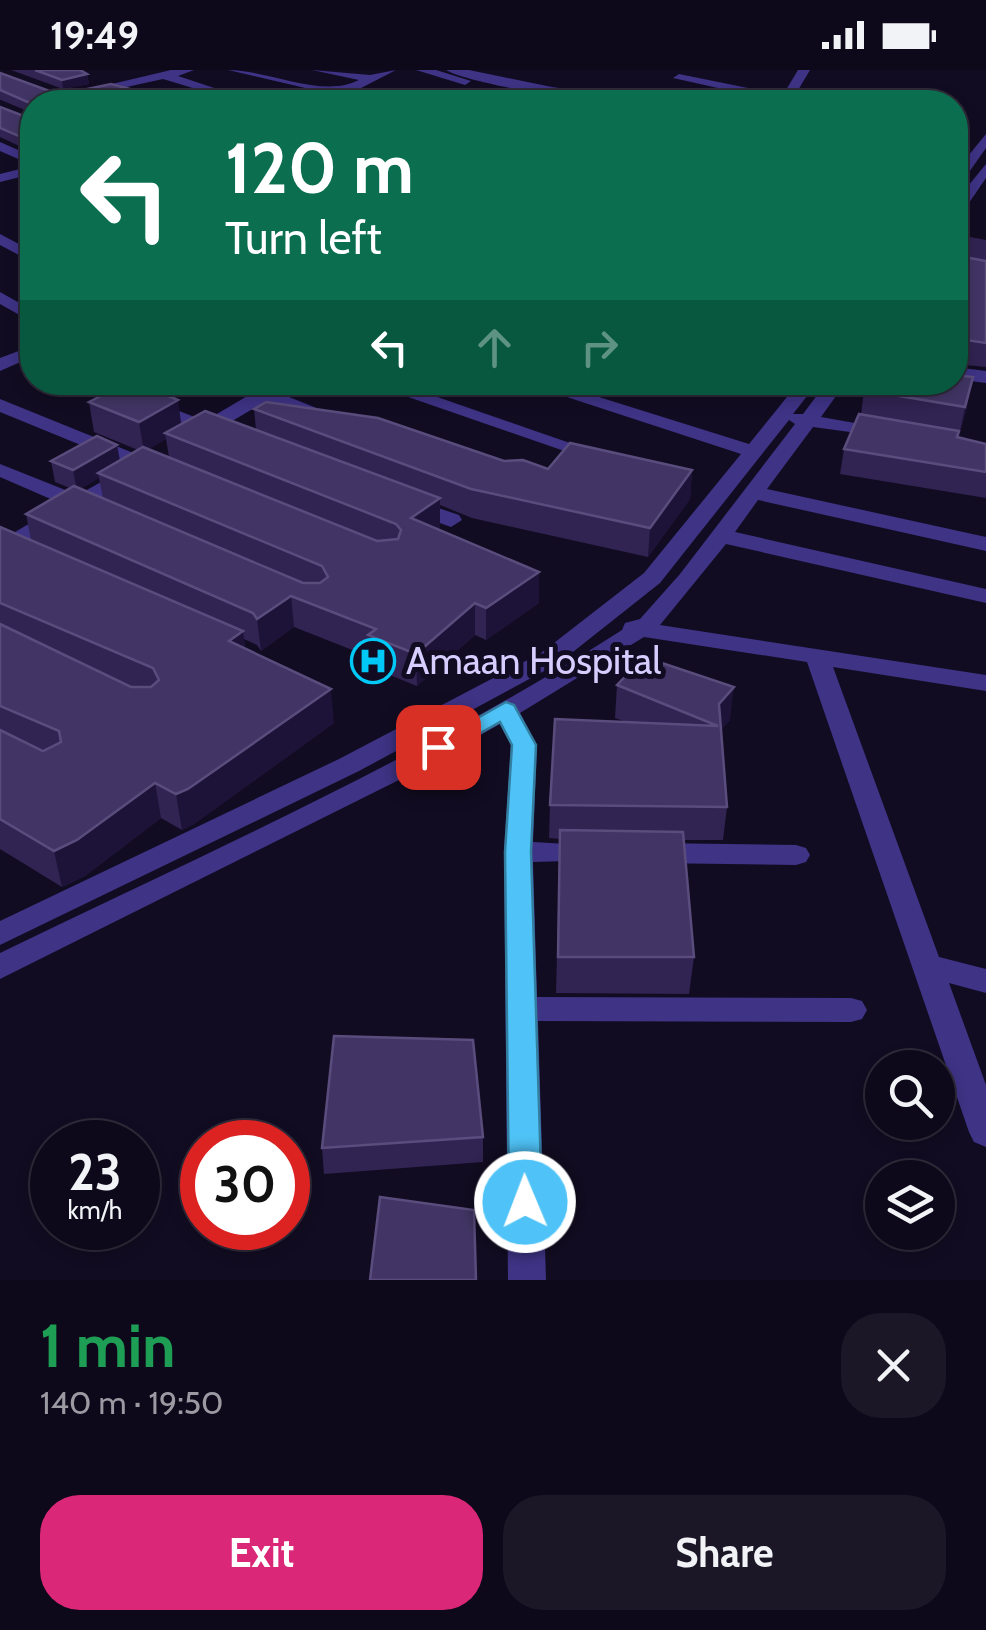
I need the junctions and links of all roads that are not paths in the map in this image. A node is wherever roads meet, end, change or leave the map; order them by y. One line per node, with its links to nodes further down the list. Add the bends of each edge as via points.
1 (188, 70): 8 (street)
2 (234, 70): 12 (street)
3 (318, 70): 9 (street)
4 (390, 70): 9 (street)
5 (422, 70): 19 (street)
6 (460, 71): 20 (street)
7 (86, 75): 11 (street)
8 (164, 76): 11 (street); 15 (street)
9 (372, 78): 18 (street)
10 (667, 84): 21 (street); 22 (street)
11 (116, 85): 13 (street); 14 (street)
12 (294, 85): 16 (street); 17 (street)
13 (100, 90)
14 (128, 90)
15 (210, 90)
16 (285, 90)
17 (324, 90)
18 (348, 90)
19 (507, 90)
20 (552, 90)
21 (609, 90)
22 (711, 90)
23 (985, 139): 24 (street)
24 (968, 163)
25 (986, 168): 26 (street)
26 (968, 190)
27 (120, 395): 37 (street)
28 (262, 395): 37 (street)
29 (267, 395): 36 (street)
30 (413, 395): 40 (street)
31 (572, 395): 41 (street)
32 (804, 395): 35 (street)
33 (822, 395): 35 (street)
34 (0, 405): 42 (street)
35 (796, 418): 38 (street); 41 (street); 45 (street)
36 (352, 426)
37 (206, 428): 39 (street); 42 (street)
38 (915, 439)
39 (241, 441)
40 (580, 450)
41 (755, 452): 55 (street, via 652,578)
42 (146, 464): 44 (street); 47 (street)
43 (0, 470): 47 (street)
44 (180, 478)
45 (754, 493): 50 (street); 51 (street)
46 (381, 494): 49 (street)
47 (78, 503): 48 (street); 52 (street)
48 (115, 519)
49 (451, 520)
50 (722, 536): 54 (street); 56 (street)
51 (986, 544)
52 (2, 546): 53 (street)
53 (40, 561)
54 (986, 596)
55 (599, 619): 56 (street); 62 (street, via 550,658 348,765)
56 (639, 630): 57 (street); 59 (street)
57 (817, 657): 58 (street); 63 (street)
58 (986, 683)
59 (506, 710): 60 (street, via 524,745); 64 (street)
60 (518, 852): 61 (street); 66 (street)
61 (796, 855)
62 (0, 934)
63 (927, 966): 65 (street); 68 (street)
64 (0, 968)
65 (986, 981)
66 (522, 1009): 67 (street); 69 (street)
67 (851, 1010)
68 (986, 1132)
69 (526, 1280)

